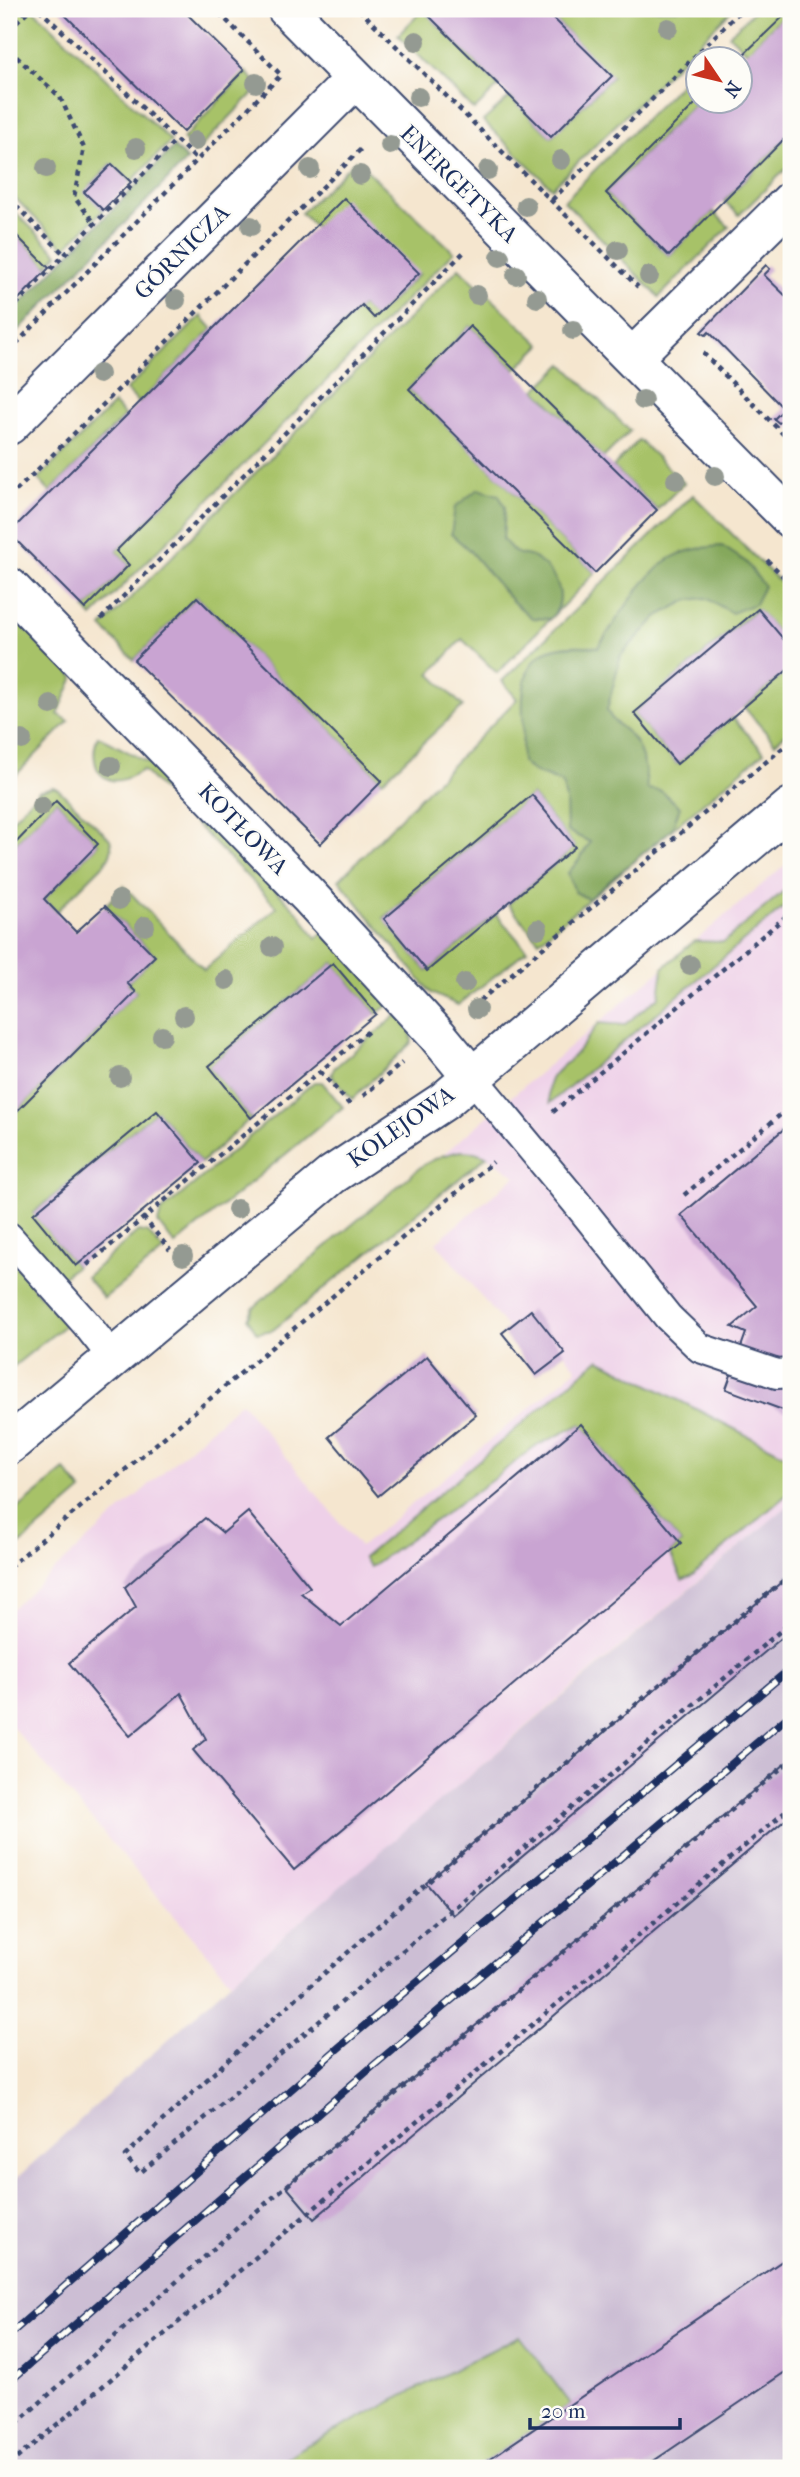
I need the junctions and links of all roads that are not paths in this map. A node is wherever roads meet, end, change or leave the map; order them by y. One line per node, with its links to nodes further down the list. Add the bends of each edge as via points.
1 (286, 9): 2 (street, ENERGETYKA)
2 (355, 79): 4 (street, ENERGETYKA); 5 (street, GÓRNICZA)
3 (791, 201): 4 (street)
4 (634, 358): 6 (street, ENERGETYKA)
5 (9, 425)
6 (791, 519)
7 (9, 587): 9 (street, KOTŁOWA, via 307,895)
8 (791, 807): 9 (street, KOLEJOWA)
9 (471, 1076): 11 (street, KOLEJOWA, via 444,1101 332,1175); 12 (lane, via 668,1317 700,1348 777,1374)
10 (9, 1237): 11 (lane)
11 (113, 1358): 13 (street, KOLEJOWA)
12 (791, 1373)
13 (9, 1445)

